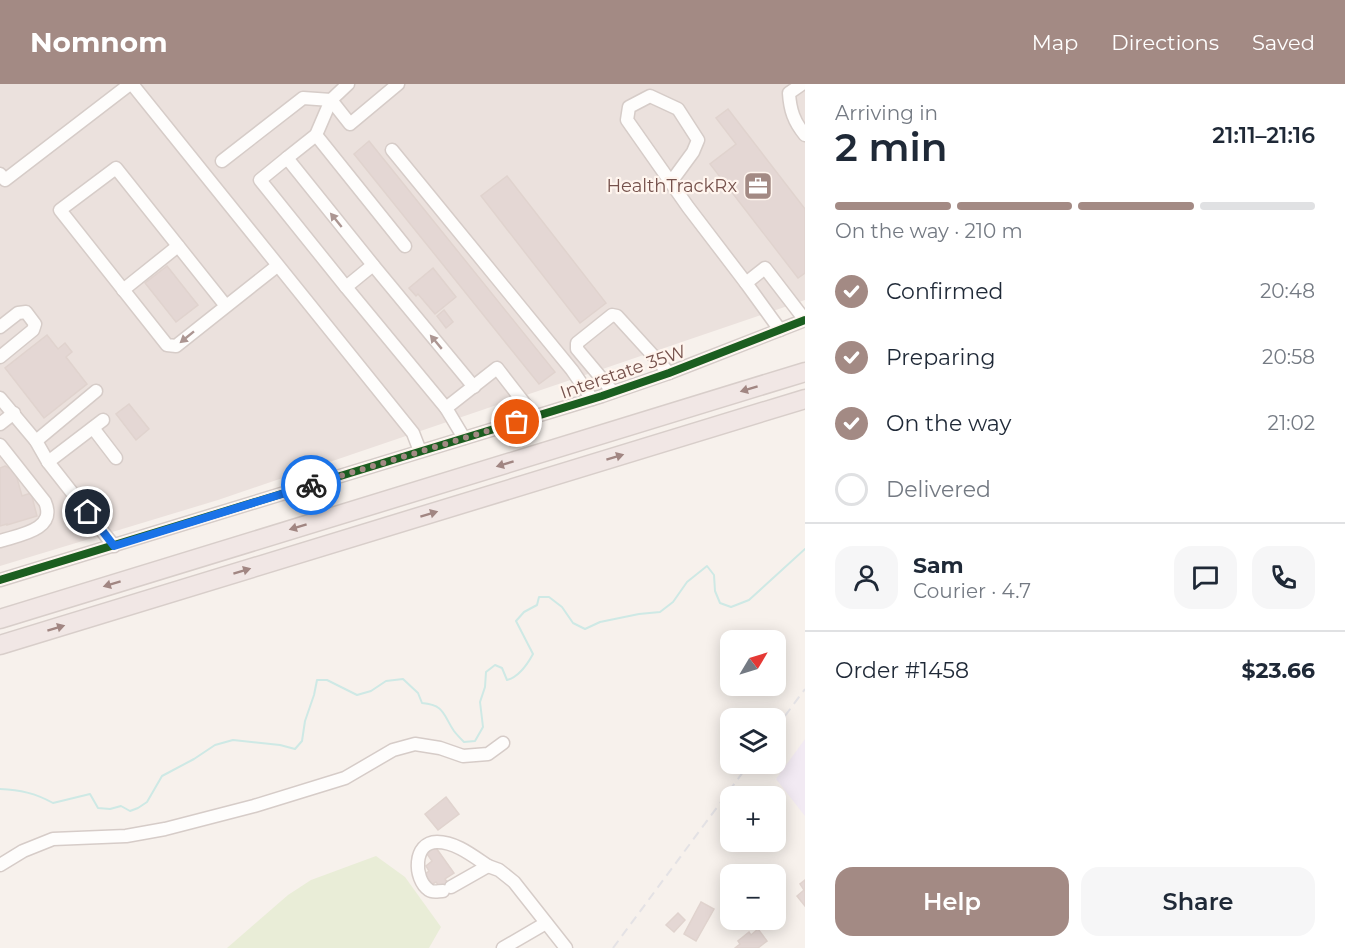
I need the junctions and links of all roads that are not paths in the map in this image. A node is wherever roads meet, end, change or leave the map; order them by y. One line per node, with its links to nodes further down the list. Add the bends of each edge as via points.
1 (131, 84): 11 (street, via 4,180); 16 (street)
2 (348, 84): 5 (street)
3 (398, 84): 5 (street, via 350,124)
4 (802, 84): 7 (street, via 789,93 796,124)
5 (331, 100): 6 (street); 10 (street, via 303,98)
6 (316, 135): 9 (street); 14 (street)
7 (805, 135)
8 (392, 150): 31 (street)
9 (287, 158): 15 (street, one-way to 9); 18 (street, via 260,180)
10 (222, 161)
11 (0, 174)
12 (671, 182): 12 (street, via 627,120 629,107 650,96 678,109 698,140); 17 (street)
13 (178, 246): 19 (street); 19 (street, via 116,168 60,210); 20 (street)
14 (405, 246)
15 (373, 265): 18 (street); 27 (street, one-way to 15)
16 (277, 266): 20 (street); 40 (street, via 413,433)
17 (746, 283): 21 (street, via 765,268); 23 (street)
18 (346, 287): 33 (street)
19 (123, 290): 20 (street, one-way to 19, via 176,346 167,345)
20 (226, 306)
21 (805, 320): 23 (street, Interstate 35W)
22 (0, 327): 24 (street, via 18,313 26,312 35,324)
23 (780, 330): 26 (street, Interstate 35W)
24 (0, 357)
25 (805, 372): 46 (highway, one-way to 46)
26 (669, 373): 29 (street, Interstate 35W); 29 (street, via 612,315 577,343 577,349)
27 (474, 387): 33 (street); 35 (street, via 497,368)
28 (96, 392): 38 (street)
29 (613, 393): 31 (street, Interstate 35W)
30 (0, 398): 34 (street)
31 (592, 399): 35 (street, Interstate 35W)
32 (805, 399): 47 (highway, one-way to 32)
33 (446, 408): 37 (street)
34 (14, 413): 36 (street); 38 (street)
35 (535, 417): 37 (street, Interstate 35W)
36 (0, 424)
37 (464, 438): 40 (street, Interstate 35W)
38 (36, 441): 42 (street)
39 (0, 445): 43 (street, via 45,502 48,513 44,524 36,530)
40 (420, 451): 44 (street, Interstate 35W)
41 (116, 458): 42 (street, via 98,424)
42 (48, 462): 44 (street)
43 (0, 541)
44 (114, 546): 45 (street, Interstate 35W)
45 (0, 580)
46 (0, 619)
47 (0, 645)
48 (503, 743): 49 (street, via 489,754 463,756 415,744 393,750 345,778 254,806 126,836 53,839)
49 (0, 865)
50 (488, 867): 50 (street, via 447,889 432,892 423,883 419,855 437,842 461,849); 51 (street, via 514,882)
51 (546, 923): 52 (street); 53 (street)
52 (503, 948)
53 (566, 948)

